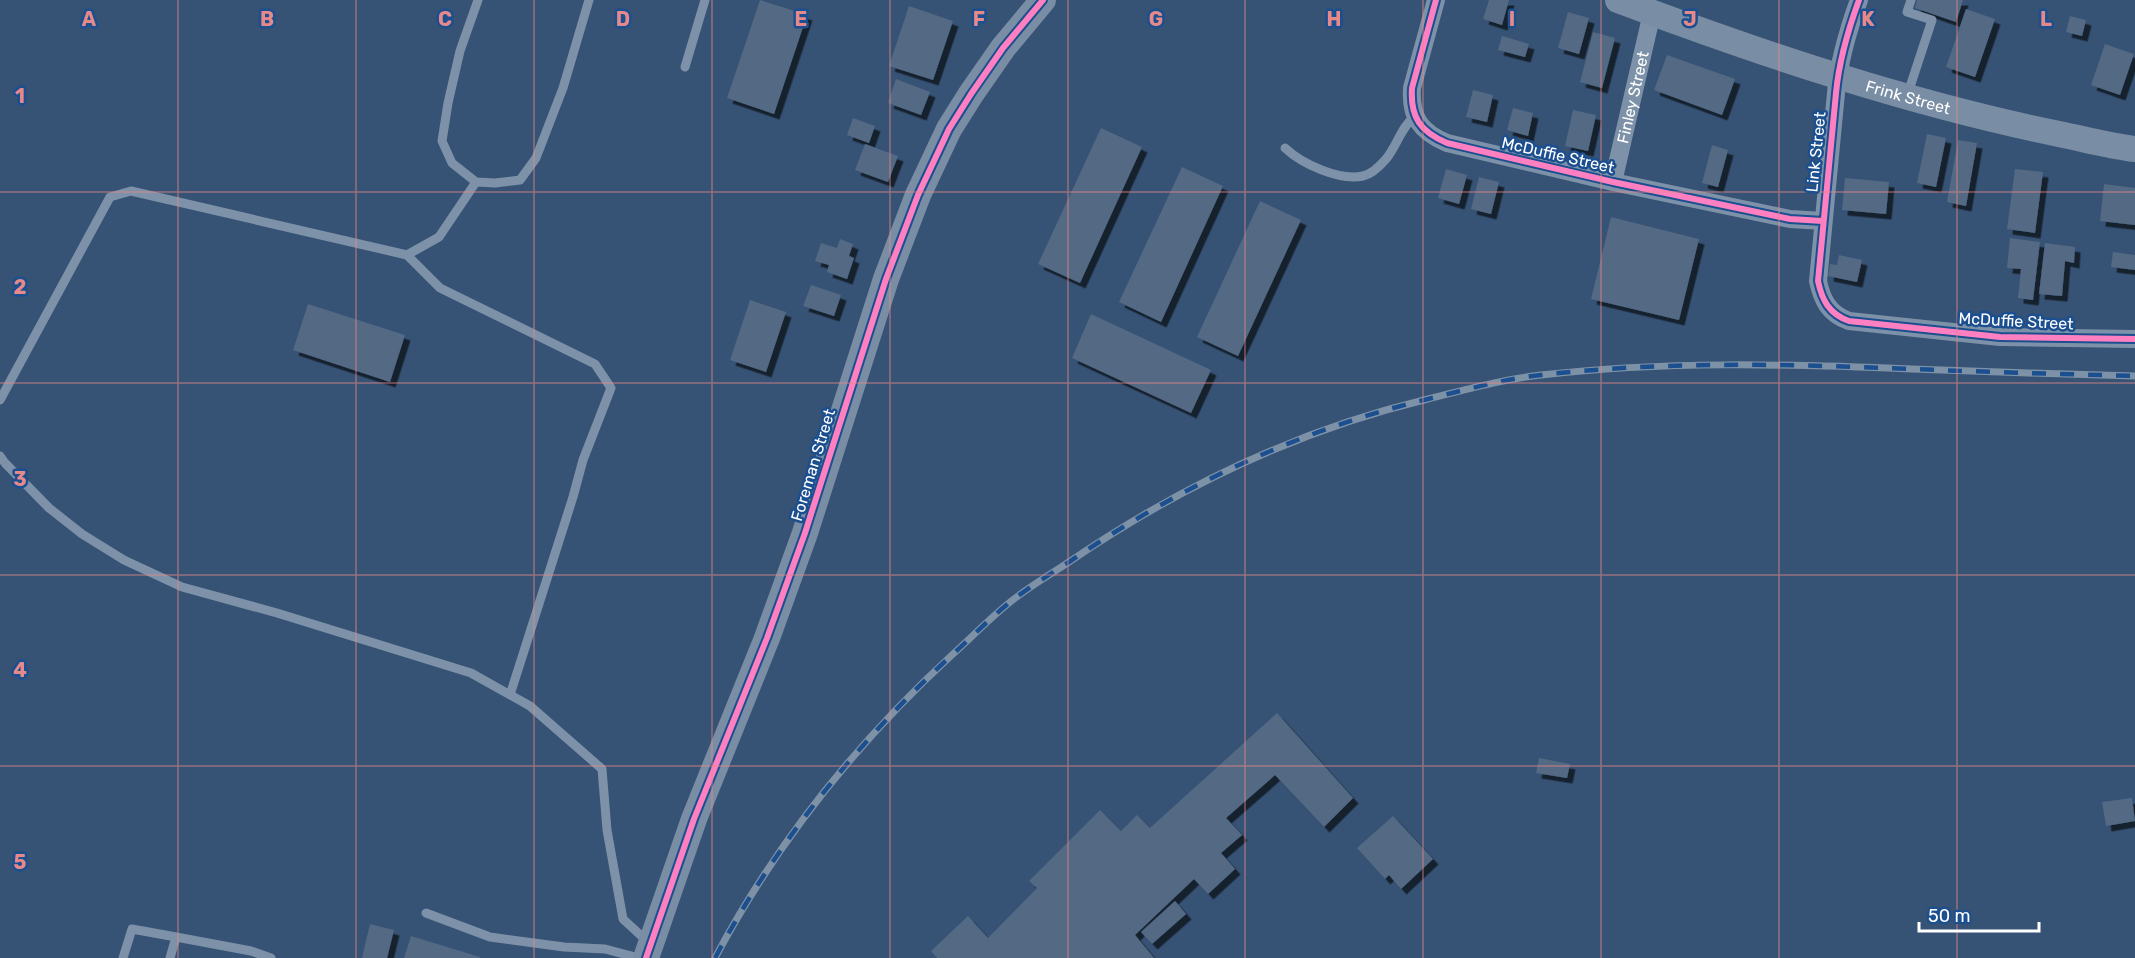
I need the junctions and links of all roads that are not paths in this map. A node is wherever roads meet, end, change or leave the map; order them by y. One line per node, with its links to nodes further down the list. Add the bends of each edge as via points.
1 (478, 0): 16 (lane, via 460,51 442,141 452,163)
2 (589, 0): 16 (lane, via 563,88 536,158 520,180)
3 (705, 0): 10 (lane)
4 (1043, 0): 27 (street, Foreman Street, via 971,94 949,129 918,195 886,279 768,638 708,783)
5 (1436, 0): 13 (street, via 1412,88)
6 (1618, 0): 9 (street, Frink Street)
7 (1859, 0): 11 (street, Link Street)
8 (1911, 0): 12 (lane, via 1907,12 1932,20)
9 (1652, 13): 11 (street, Frink Street); 17 (street, Finley Street)
10 (685, 67)
11 (1837, 77): 12 (street, Frink Street); 18 (street, Link Street)
12 (1906, 98): 15 (street, Frink Street, via 2008,124)
13 (1415, 116): 14 (lane, via 1386,158 1364,176 1344,176 1306,164); 17 (street, McDuffie Street, via 1423,128 1448,143)
14 (1286, 148)
15 (2135, 149)
16 (476, 182): 19 (lane, via 439,237)
17 (1613, 182): 18 (street, McDuffie Street, via 1790,219)
18 (1823, 221): 20 (street, Link Street, via 1818,281)
19 (407, 255): 22 (lane, via 130,191 110,197); 24 (lane, via 440,288 596,364 611,388 582,460)
20 (1828, 308): 21 (street, McDuffie Street, via 1848,321 2000,337)
21 (2135, 339)
22 (0, 400)
23 (0, 456): 24 (lane, via 49,508 124,560 182,587 471,673)
24 (510, 695): 27 (lane, via 530,706 602,769 607,830 623,919)
25 (426, 913): 27 (lane, via 490,937)
26 (176, 937): 28 (lane, via 132,929); 29 (lane); 30 (lane)
27 (645, 954)
28 (123, 958)
29 (170, 958)
30 (271, 958)

